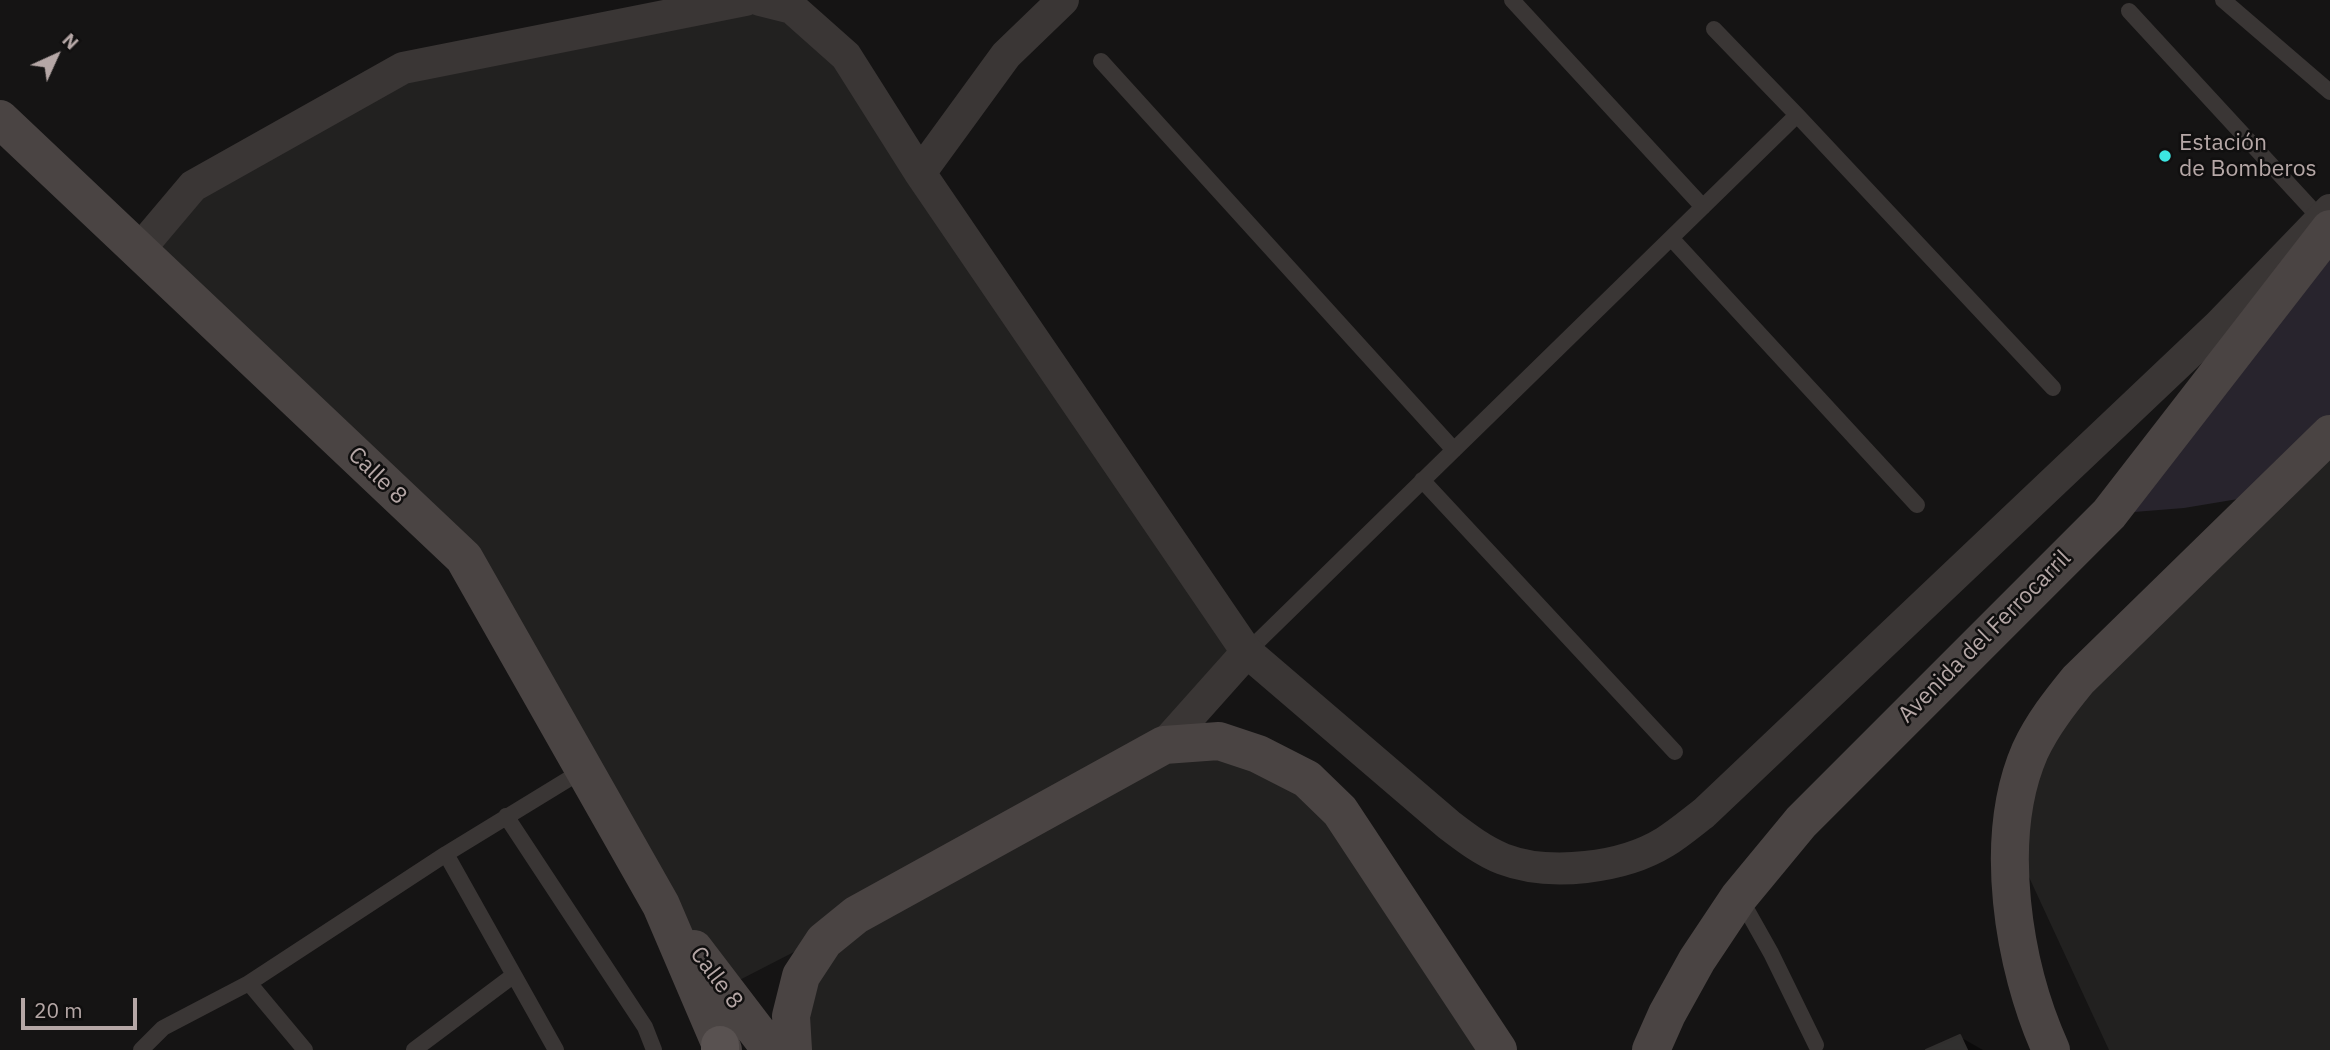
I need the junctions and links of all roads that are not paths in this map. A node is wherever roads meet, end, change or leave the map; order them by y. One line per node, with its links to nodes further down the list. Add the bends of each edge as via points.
1 (745, 0): 16 (street, via 403,68 192,186)
2 (760, 0): 12 (street, via 792,8 846,56)
3 (1063, 0): 12 (street, via 1006,55)
4 (1512, 0): 13 (lane)
5 (2223, 0): 9 (lane)
6 (2129, 11): 14 (lane)
7 (1714, 29): 10 (lane)
8 (1101, 61): 19 (lane)
9 (2330, 92)
10 (1797, 115): 13 (lane); 17 (lane)
11 (0, 119): 16 (street, Calle 8)
12 (920, 173): 22 (street)
13 (1703, 207): 15 (lane)
14 (2327, 219): 22 (street, via 1704,813 1664,843 1630,859 1560,868 1505,860 1478,847); 28 (street, Avenida del Ferrocarril, via 2109,514 1801,822)
15 (1671, 238): 19 (lane); 21 (lane)
16 (139, 250): 25 (street, Calle 8, via 464,558)
17 (2053, 388)
18 (2330, 434): 43 (street, via 2078,680 2030,751 2010,836 2012,884 2017,942)
19 (1454, 450): 20 (lane)
20 (1423, 480): 22 (lane); 24 (lane)
21 (1917, 505)
22 (1247, 652): 23 (street)
23 (1164, 745): 40 (street, via 856,915 824,941 801,976 791,1016); 41 (street, via 1219,741 1258,754 1307,779 1340,811)
24 (1675, 752)
25 (585, 769): 26 (lane); 29 (street, Calle 8)
26 (506, 817): 27 (lane); 38 (lane, via 645,1027)
27 (446, 854): 30 (lane); 31 (lane)
28 (1739, 897): 32 (lane); 42 (street, Avenida del Ferrocarril, via 1697,960)
29 (661, 905): 33 (street, Calle 8); 39 (street, Calle 8)
30 (514, 975): 36 (lane); 37 (lane)
31 (249, 983): 34 (lane, via 163,1027); 35 (lane)
32 (1816, 1045)
33 (721, 1048)
34 (141, 1050)
35 (305, 1050)
36 (414, 1050)
37 (556, 1050)
38 (654, 1050)
39 (771, 1050)
40 (793, 1050)
41 (1498, 1050)
42 (1651, 1050)
43 (2051, 1050)

